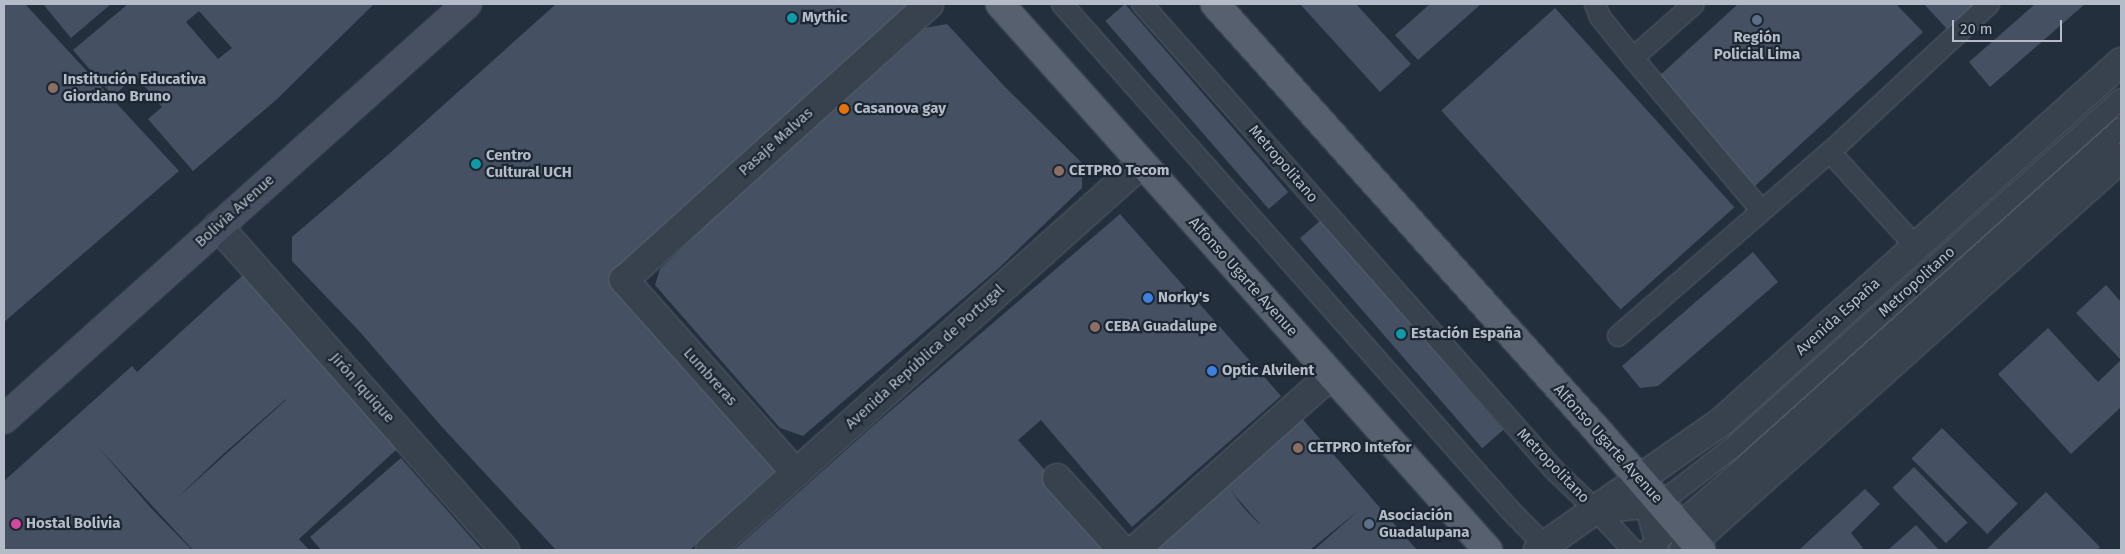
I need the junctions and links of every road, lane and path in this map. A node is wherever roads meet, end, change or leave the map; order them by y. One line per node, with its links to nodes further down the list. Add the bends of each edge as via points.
1 (468, 4): 18 (main road, Bolivia Avenue)
2 (929, 4): 20 (street, Pasaje Malvas)
3 (1000, 4): 16 (main road, Alfonso Ugarte Avenue)
4 (1062, 4): 31 (lane)
5 (1142, 4): 28 (lane, Metropolitano, via 1554,470)
6 (1215, 4): 26 (main road, Alfonso Ugarte Avenue)
7 (1596, 4): 10 (lane, via 1600,17)
8 (1694, 4): 10 (lane)
9 (1989, 4): 14 (lane)
10 (1632, 58): 17 (lane)
11 (2121, 62): 19 (street, Avenida España)
12 (2121, 99): 27 (lane, Metropolitano, via 1740,442 1682,487)
13 (2121, 128): 29 (lane, Metropolitano)
14 (1830, 152): 17 (lane); 19 (lane)
15 (2121, 158): 29 (street)
16 (1141, 164): 22 (main road, Alfonso Ugarte Avenue); 24 (street, Avenida República de Portugal)
17 (1761, 210): 21 (lane)
18 (218, 226): 23 (main road, Bolivia Avenue); 32 (street, Jirón Iquique)
19 (1916, 247): 26 (street, Avenida España, via 1721,422)
20 (624, 280): 24 (street, Lumbreras)
21 (1618, 336)
22 (1332, 375): 35 (street); 36 (main road, Alfonso Ugarte Avenue)
23 (4, 419)
24 (796, 474): 33 (street, Avenida República de Portugal)
25 (1057, 478): 34 (street)
26 (1639, 478): 27 (main road, Alfonso Ugarte Avenue); 28 (street, Avenida España)
27 (1652, 504): 28 (lane, Metropolitano, via 1609,512); 29 (main road, Alfonso Ugarte Avenue); 30 (lane)
28 (1595, 508): 31 (street, Avenida España); 37 (lane)
29 (1690, 544): 30 (lane, Metropolitano)
30 (1654, 548)
31 (1544, 549)
32 (505, 550)
33 (710, 550)
34 (1122, 550)
35 (1135, 550)
36 (1488, 550)
37 (1632, 550)

